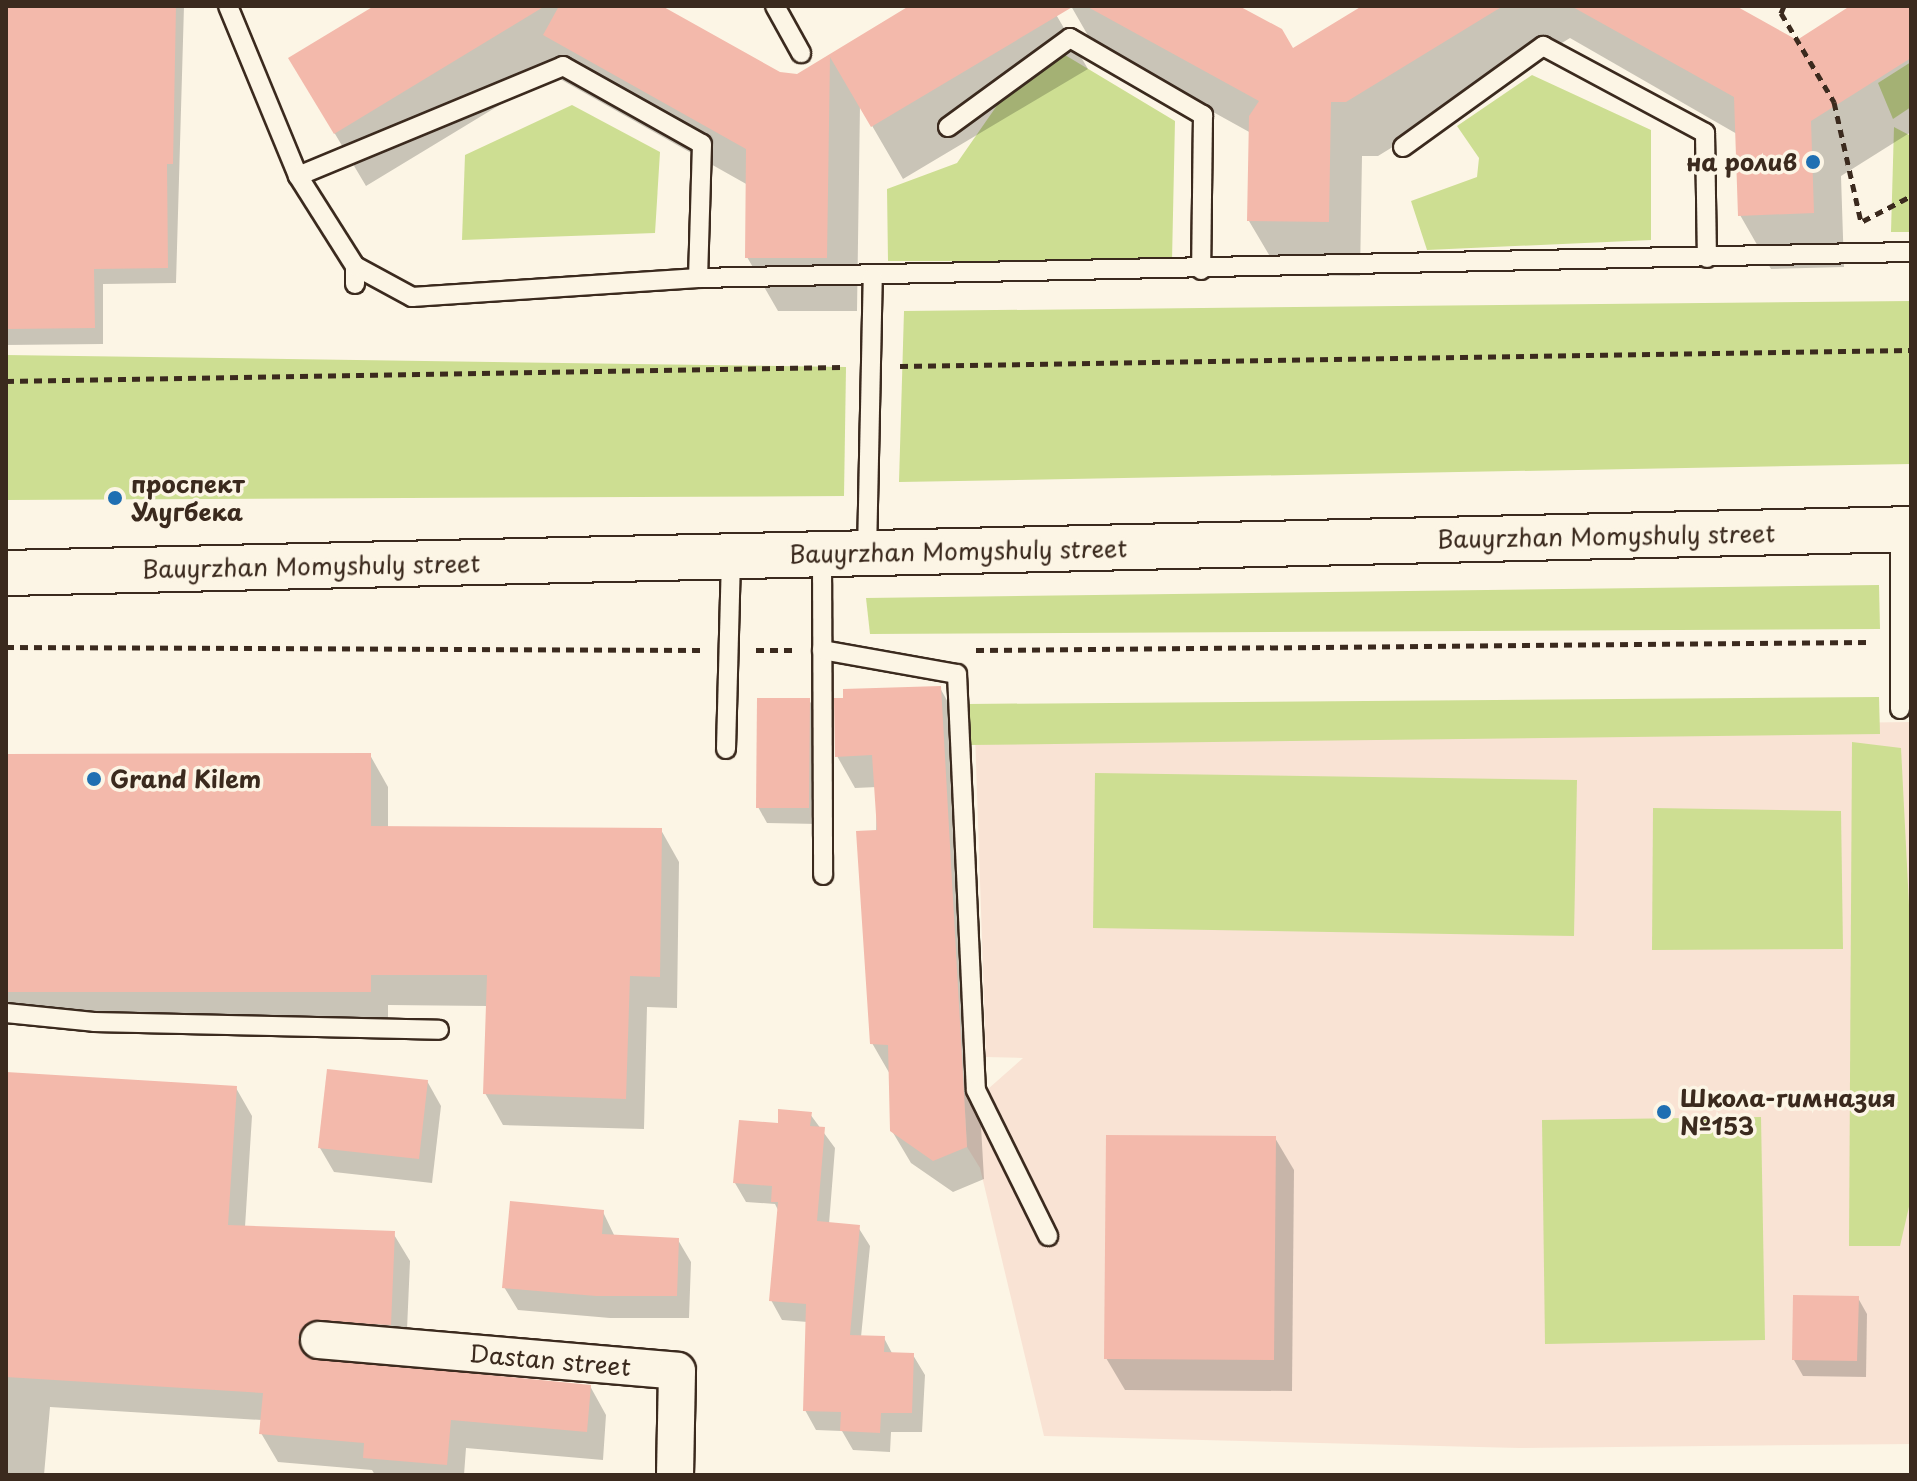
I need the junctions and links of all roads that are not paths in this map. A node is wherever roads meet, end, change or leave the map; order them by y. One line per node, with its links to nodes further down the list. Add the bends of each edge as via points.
1 (228, 6): 6 (lane)
2 (775, 6): 3 (lane)
3 (801, 53)
4 (948, 127): 9 (lane, via 1070,38 1203,115)
5 (1403, 147): 8 (lane, via 1543,46 1705,133)
6 (298, 176): 11 (lane, via 355,275 412,297); 11 (lane, via 563,66 702,144)
7 (1911, 252): 8 (lane)
8 (1707, 258): 9 (lane)
9 (1201, 270): 10 (lane)
10 (873, 277): 11 (lane); 13 (lane)
11 (698, 278)
12 (1905, 529): 13 (main road, Bauyrzhan Momyshuly street); 18 (lane)
13 (867, 553): 14 (main road, Bauyrzhan Momyshuly street)
14 (822, 554): 15 (main road, Bauyrzhan Momyshuly street); 17 (lane)
15 (731, 556): 16 (main road, Bauyrzhan Momyshuly street); 19 (lane)
16 (6, 573)
17 (822, 650): 20 (lane); 23 (lane, via 957,674 976,1090)
18 (1900, 709)
19 (726, 749)
20 (823, 875)
21 (6, 1013): 22 (lane, via 94,1022)
22 (439, 1030)
23 (1048, 1236)
24 (319, 1340): 25 (street, Dastan street, via 677,1371)
25 (675, 1475)

